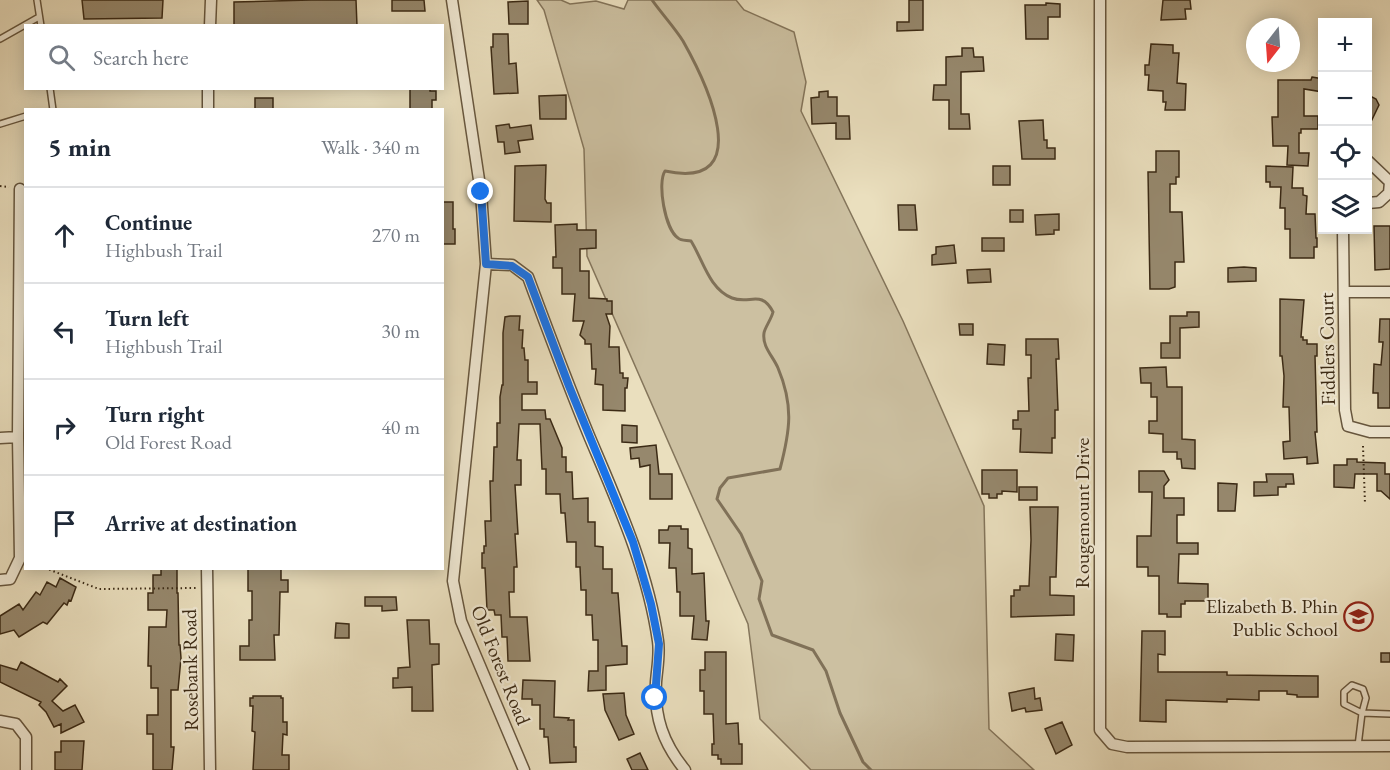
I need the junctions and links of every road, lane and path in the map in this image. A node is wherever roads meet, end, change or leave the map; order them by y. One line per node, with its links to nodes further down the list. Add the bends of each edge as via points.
1 (37, 0): 5 (lane)
2 (211, 0): 8 (street)
3 (452, 0): 21 (street, Old Forest Road, via 481,192)
4 (1100, 0): 36 (street, Rougemount Drive, via 1100,730 1112,744 1127,747)
5 (39, 16): 6 (lane); 7 (lane)
6 (25, 24)
7 (41, 24)
8 (210, 24)
9 (24, 25): 10 (lane)
10 (0, 39)
11 (50, 90): 13 (lane)
12 (208, 90): 14 (street)
13 (52, 108)
14 (208, 108)
15 (24, 118): 16 (lane)
16 (0, 124)
17 (1372, 165): 19 (street, via 1390,182 1389,192 1379,202)
18 (20, 189): 26 (street)
19 (1372, 203)
20 (1343, 234): 22 (street, Fiddlers Court)
21 (486, 264): 40 (street, Old Forest Road, via 453,581 461,621); 41 (street, via 512,266 528,277 633,542 659,644 655,698 661,728)
22 (1344, 292): 23 (street); 24 (street, Fiddlers Court, via 1348,426)
23 (1390, 292)
24 (1390, 432)
25 (0, 438): 26 (street)
26 (18, 438): 31 (street, via 20,558 10,579)
27 (1363, 446): 28 (path)
28 (1365, 504)
29 (50, 570): 32 (path, via 99,589)
30 (207, 570): 32 (street, Rosebank Road)
31 (0, 580)
32 (206, 588): 39 (street, Rosebank Road)
33 (1362, 714): 33 (lane, via 1366,698 1363,688 1352,685 1344,692 1344,704); 34 (lane); 36 (lane)
34 (1390, 714)
35 (0, 722): 38 (street, via 16,723 26,737)
36 (1359, 746): 37 (street, Rougemount Drive)
37 (1390, 746)
38 (26, 770)
39 (210, 770)
40 (524, 770)
41 (685, 770)

